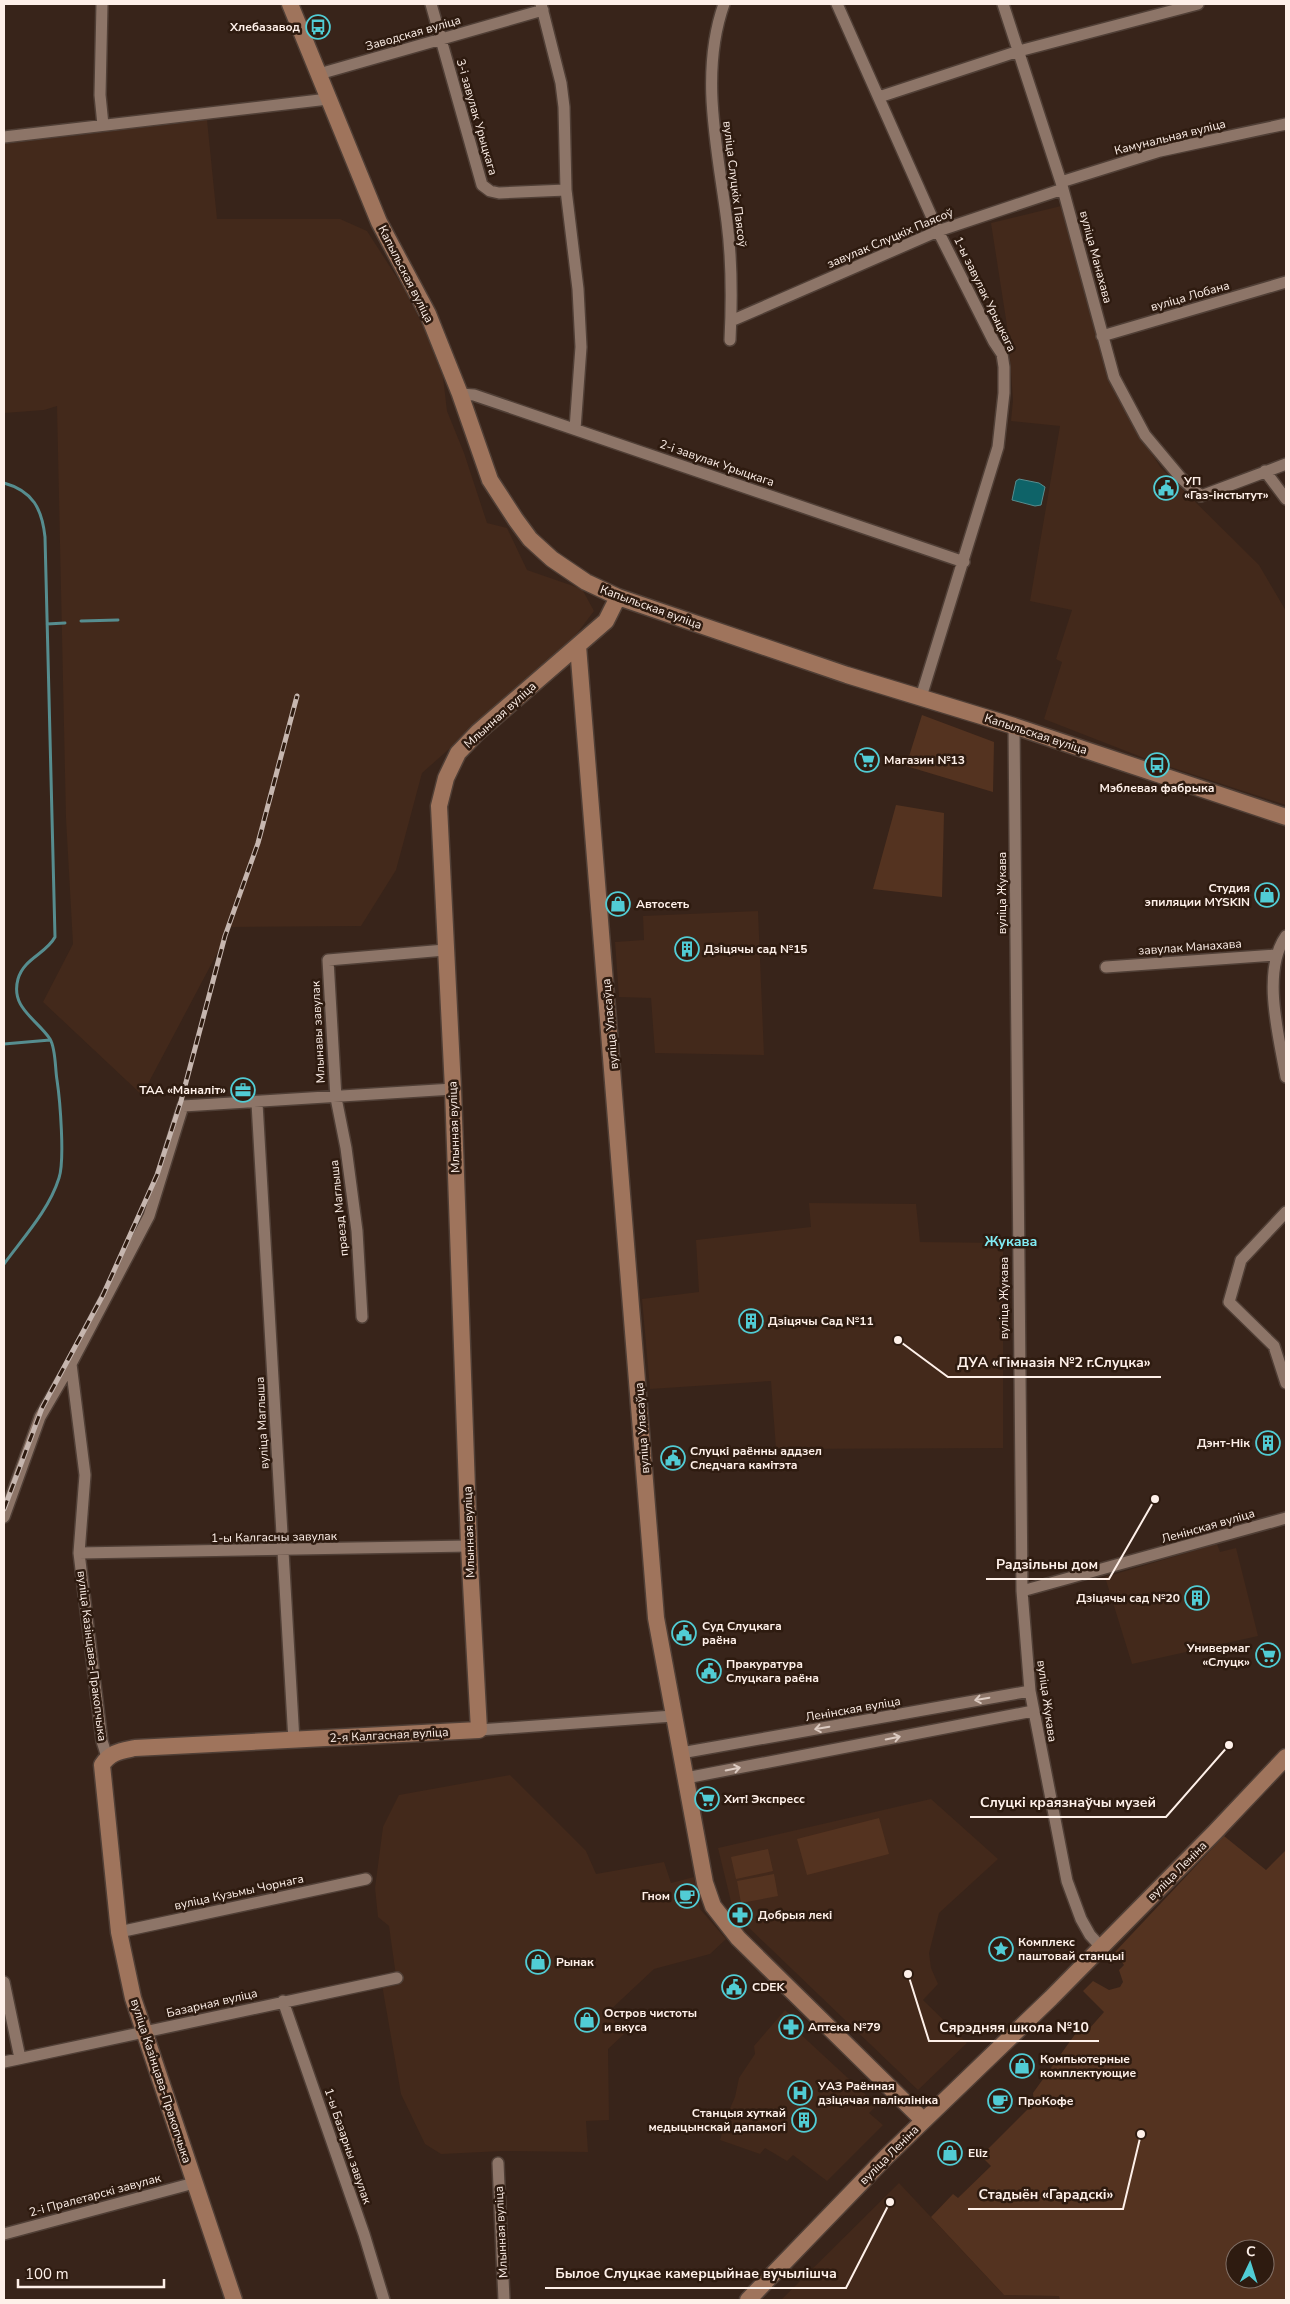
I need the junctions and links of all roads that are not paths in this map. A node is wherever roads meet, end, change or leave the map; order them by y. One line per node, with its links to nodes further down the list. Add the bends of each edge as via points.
1 (102, 4): 15 (street)
2 (290, 4): 11 (main road, Капыльская вуліца)
3 (431, 4): 9 (street, 3-і завулак Урыцкага)
4 (724, 4): 21 (street, вуліца Слуцкіх Паясоў, via 715,36 713,130 731,260)
5 (837, 4): 12 (street, 1-ы завулак Урыцкага)
6 (1003, 4): 10 (street, вуліца Манахава)
7 (1198, 4): 10 (street)
8 (542, 7): 9 (street, Заводская вуліца); 18 (street, via 561,83)
9 (441, 39): 11 (street, Заводская вуліца); 18 (street, 3-і завулак Урыцкага, via 482,185 499,193)
10 (1019, 50): 12 (street); 17 (street, вуліца Манахава)
11 (319, 74): 13 (main road, Капыльская вуліца)
12 (878, 97): 19 (street, 1-ы завулак Урыцкага)
13 (328, 99): 15 (street); 24 (main road, Капыльская вуліца, via 379,222 428,314)
14 (1286, 124): 17 (street, Камунальная вуліца, via 1160,151)
15 (102, 125): 16 (street)
16 (4, 137)
17 (1062, 185): 19 (street, завулак Слуцкіх Паясоў); 22 (street, вуліца Манахава)
18 (566, 190): 25 (street, via 582,347)
19 (938, 231): 21 (street, завулак Слуцкіх Паясоў); 29 (street, 1-ы завулак Урыцкага, via 1002,354 1004,367 998,447)
20 (1286, 282): 22 (street, вуліца Лобана)
21 (731, 321): 23 (street, вуліца Слуцкіх Паясоў)
22 (1102, 336): 27 (street, вуліца Манахава, via 1114,377 1145,435 1181,478 1201,496)
23 (730, 340)
24 (460, 394): 25 (street, 2-і завулак Урыцкага, via 474,395); 30 (main road, Капыльская вуліца, via 490,480 520,526 552,559 586,582)
25 (575, 429): 29 (street, 2-і завулак Урыцкага)
26 (1286, 464): 27 (street)
27 (1265, 472): 28 (street)
28 (1286, 500)
29 (964, 562): 32 (street, 1-ы завулак Урыцкага)
30 (618, 597): 31 (main road, Млынная вуліца, via 606,621); 32 (main road, Капыльская вуліца)
31 (578, 646): 36 (main road, Млынная вуліца, via 478,732 458,753 446,778 439,806); 55 (main road, вуліца Уласаўца, via 656,1618)
32 (921, 697): 33 (main road, Капыльская вуліца)
33 (1014, 726): 34 (main road, Капыльская вуліца); 52 (street, вуліца Жукава)
34 (1286, 817)
35 (1286, 936): 37 (street)
36 (445, 950): 40 (main road, Млынная вуліца); 41 (street, Млынавы завулак, via 328,960)
37 (1275, 955): 38 (street, завулак Манахава); 39 (street, via 1275,1001)
38 (1106, 967)
39 (1286, 1077)
40 (453, 1089): 41 (street); 49 (main road, Млынная вуліца)
41 (336, 1098): 42 (street, Млынавы завулак); 44 (street, праезд Маглыша, via 356,1231)
42 (257, 1103): 45 (street, Млынавы завулак, via 183,1106 149,1216); 50 (street, вуліца Маглыша)
43 (1286, 1212): 46 (street, via 1241,1260 1229,1302 1274,1346)
44 (362, 1317)
45 (71, 1364): 47 (street, via 40,1417); 51 (street, вуліца Казінцава-Пракопчыка, via 85,1475)
46 (1286, 1384)
47 (4, 1517)
48 (1286, 1518): 52 (street, Ленінская вуліца)
49 (468, 1546): 50 (street, 1-ы Калгасны завулак); 56 (main road, Млынная вуліца)
50 (284, 1551): 51 (street, 1-ы Калгасны завулак); 57 (street, вуліца Маглыша)
51 (79, 1553): 59 (street, вуліца Казінцава-Пракопчыка, via 102,1741)
52 (1022, 1590): 53 (street, вуліца Жукава)
53 (1030, 1691): 54 (street, вуліца Жукава); 58 (street, Ленінская вуліца, one-way to 58)
54 (1033, 1711): 61 (street, one-way to 54); 64 (street, вуліца Жукава, via 1066,1881 1081,1919)
55 (673, 1716): 56 (street, 2-я Калгасная вуліца); 58 (main road, вуліца Уласаўца)
56 (479, 1730): 57 (main road, 2-я Калгасная вуліца)
57 (294, 1741): 59 (main road, 2-я Калгасная вуліца, via 136,1748)
58 (681, 1754): 61 (main road, вуліца Уласаўца)
59 (107, 1757): 63 (main road, вуліца Казінцава-Пракопчыка, via 102,1765 102,1776)
60 (1286, 1758): 64 (main road, вуліца Леніна)
61 (686, 1778): 71 (main road, вуліца Уласаўца, via 705,1884 713,1906 738,1938)
62 (366, 1879): 63 (street, вуліца Кузьмы Чорнага)
63 (119, 1932): 68 (main road, вуліца Казінцава-Пракопчыка)
64 (1101, 1947): 71 (main road, вуліца Леніна)
65 (397, 1978): 67 (street, Базарная вуліца)
66 (4, 1982): 69 (street)
67 (284, 2001): 68 (street, Базарная вуліца); 76 (street, 1-ы Базарны завулак)
68 (143, 2033): 69 (street, Базарная вуліца); 73 (main road, вуліца Казінцава-Пракопчыка)
69 (20, 2058): 70 (street, Базарная вуліца)
70 (4, 2062)
71 (923, 2120): 78 (main road, вуліца Леніна)
72 (498, 2163): 77 (street, Млынная вуліца)
73 (194, 2183): 74 (street, 2-і Пралетарскі завулак); 75 (main road, вуліца Казінцава-Пракопчыка)
74 (4, 2234)
75 (234, 2300)
76 (384, 2300)
77 (504, 2300)
78 (748, 2300)

